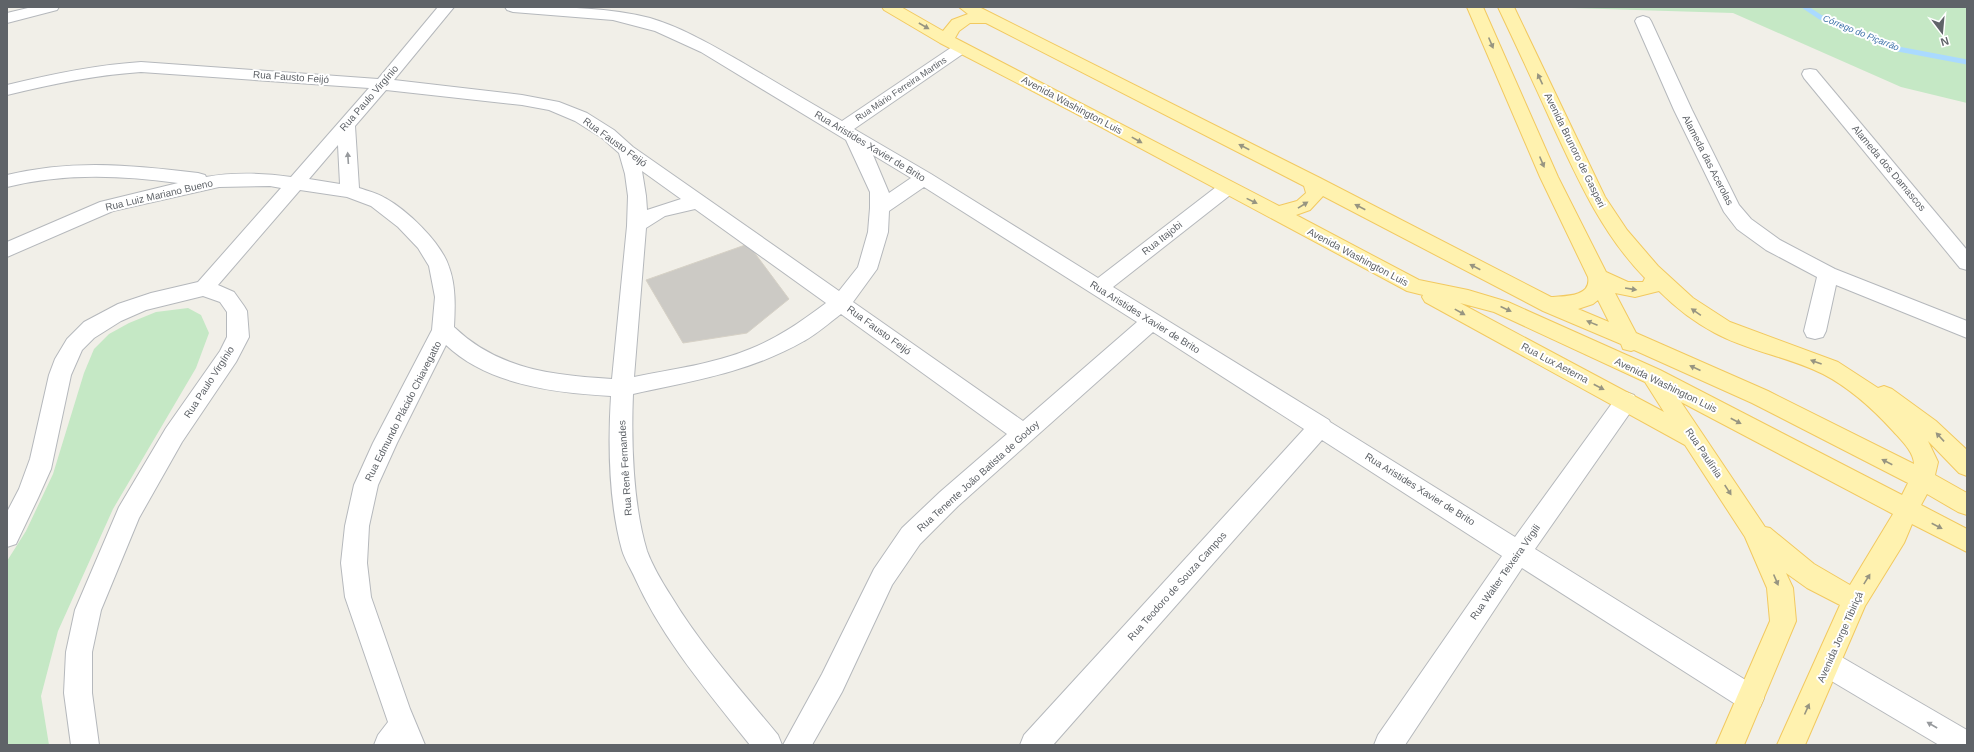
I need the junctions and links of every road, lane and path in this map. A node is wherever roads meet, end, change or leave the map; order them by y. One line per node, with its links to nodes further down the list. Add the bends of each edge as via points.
1 (51, 7): 8 (street)
2 (446, 7): 13 (street, Rua Paulo Virgínio)
3 (513, 7): 16 (street, Rua Aristides Xavier de Brito, via 619,17 645,22 676,33)
4 (890, 7): 11 (main road, Avenida Washington Luis, one-way to 11)
5 (967, 7): 9 (main road)
6 (1475, 7): 33 (main road, one-way to 33, via 1549,177)
7 (1506, 7): 32 (main road, Avenida Brunoro de Gasperi, one-way to 7, via 1621,234 1596,197)
8 (7, 18)
9 (988, 18): 11 (main road, via 975,17 963,20 951,28); 22 (main road, one-way to 9)
10 (1643, 21): 31 (street, Alameda das Acerolas, via 1731,208 1744,224 1762,237)
11 (954, 44): 16 (street, Rua Mário Ferreira Martins); 23 (main road, Avenida Washington Luis, one-way to 23)
12 (1810, 74): 30 (street, Alameda dos Damascos)
13 (382, 84): 14 (street, Rua Fausto Feijó, via 141,68 108,69 65,76); 15 (street, Rua Paulo Virgínio); 17 (street, Rua Fausto Feijó, via 553,106 581,117 608,134)
14 (7, 90)
15 (346, 125): 21 (street, Rua Paulo Virgínio); 24 (street, one-way to 15)
16 (848, 133): 18 (street, Rua Aristides Xavier de Brito); 26 (street, via 866,160 879,192)
17 (627, 151): 25 (street, Rua Fausto Feijó); 28 (street, Rua Renê Fernandes, via 637,196)
18 (924, 178): 26 (street); 36 (street, Rua Aristides Xavier de Brito)
19 (7, 181): 20 (street, via 88,168)
20 (219, 181): 21 (street, Rua Luiz Mariano Bueno); 29 (street, Rua Luiz Mariano Bueno, via 107,206)
21 (295, 182): 24 (street, Rua Edmundo Plácido Chiavegatto); 35 (street, Rua Paulo Virgínio)
22 (1313, 182): 27 (main road, one-way to 22, via 1307,204 1315,193); 38 (main road, one-way to 22)
23 (1227, 188): 27 (main road, Avenida Washington Luis, one-way to 27); 36 (street, Rua Itajobi)
24 (350, 191): 41 (street, Rua Edmundo Plácido Chiavegatto, via 378,202 405,222 425,243 439,266 445,297)
25 (699, 202): 28 (street, via 657,211); 37 (street, Rua Fausto Feijó)
26 (880, 208): 37 (street, via 878,232 866,269)
27 (1277, 213): 34 (main road, Avenida Washington Luis)
28 (637, 226): 46 (street, Rua Renê Fernandes)
29 (7, 250)
30 (1967, 263)
31 (1828, 274): 40 (street, Alameda das Acerolas); 42 (street)
32 (1655, 276): 33 (main road, one-way to 32, via 1639,291 1657,282); 45 (main road, Avenida Brunoro de Gasperi, one-way to 32, via 1830,368 1712,322 1690,307)
33 (1599, 280): 38 (main road, via 1595,293 1589,298); 43 (main road)
34 (1414, 286): 44 (main road, Avenida Washington Luis, one-way to 44, via 1502,307); 48 (main road, Rua Lux Aeterna, one-way to 48)
35 (204, 288): 58 (street, via 163,296 116,314 86,331 70,350 54,395 42,459 23,507); 65 (street, Rua Paulo Virgínio, via 227,297 237,312 238,337 228,356 174,435 128,514 88,610 79,652 78,693)
36 (1098, 288): 39 (street, Rua Aristides Xavier de Brito)
37 (841, 303): 46 (street, via 798,335 758,355 726,366); 50 (street, Rua Fausto Feijó)
38 (1550, 306): 43 (main road, one-way to 38)
39 (1152, 322): 49 (street, Rua Aristides Xavier de Brito); 50 (street, Rua Tenente João Batista de Godoy)
40 (1962, 323)
41 (443, 330): 46 (street, via 459,345 494,366 531,378 572,385); 64 (street, Rua Edmundo Plácido Chiavegatto, via 366,485 357,526 354,563 358,598)
42 (1815, 331)
43 (1628, 338): 44 (main road); 52 (main road, one-way to 43, via 1760,397)
44 (1652, 376): 47 (main road, Avenida Washington Luis); 51 (main road, Rua Paulínia)
45 (1850, 380): 53 (main road, Avenida Brunoro de Gasperi, one-way to 45, via 1934,430 1908,410 1882,393); 54 (main road, Avenida Brunoro de Gasperi, via 1880,402 1920,448 1926,462)
46 (623, 388): 66 (street, Rua Renê Fernandes, via 623,470 627,514 635,551 652,588 678,632)
47 (1698, 400): 52 (main road, via 1701,388 1717,387 1814,432); 56 (main road, Avenida Washington Luis, one-way to 56)
48 (1626, 401): 51 (main road, Rua Lux Aeterna); 60 (street, Rua Walter Teixeira Virgili)
49 (1321, 426): 60 (street, Rua Aristides Xavier de Brito); 68 (street, Rua Teodoro de Souza Campos)
50 (1024, 434): 67 (street, Rua Tenente João Batista de Godoy, via 949,499 911,536 883,577 832,683)
51 (1696, 440): 57 (main road, Rua Paulínia, one-way to 57)
52 (1866, 451): 54 (main road, one-way to 52)
53 (1967, 466)
54 (1922, 479): 55 (main road); 56 (main road, Avenida Brunoro de Gasperi)
55 (1967, 505)
56 (1907, 511): 59 (main road, Avenida Washington Luis, one-way to 59); 61 (main road, Avenida Jorge Tibiriçá, one-way to 56)
57 (1755, 531): 61 (main road, via 1802,572 1832,591); 63 (main road, one-way to 63, via 1780,588 1782,621)
58 (7, 536)
59 (1967, 541)
60 (1519, 552): 63 (street, Rua Aristides Xavier de Brito); 69 (street, Rua Walter Teixeira Virgili)
61 (1855, 599): 62 (main road, Avenida Jorge Tibiriçá)
62 (1828, 664): 71 (main road, Avenida Jorge Tibiriçá, one-way to 62); 72 (street, one-way to 62)
63 (1750, 698): 70 (main road)
64 (401, 738)
65 (85, 745)
66 (768, 745)
67 (797, 745)
68 (1034, 745)
69 (1388, 745)
70 (1730, 745)
71 (1792, 745)
72 (1966, 745)

